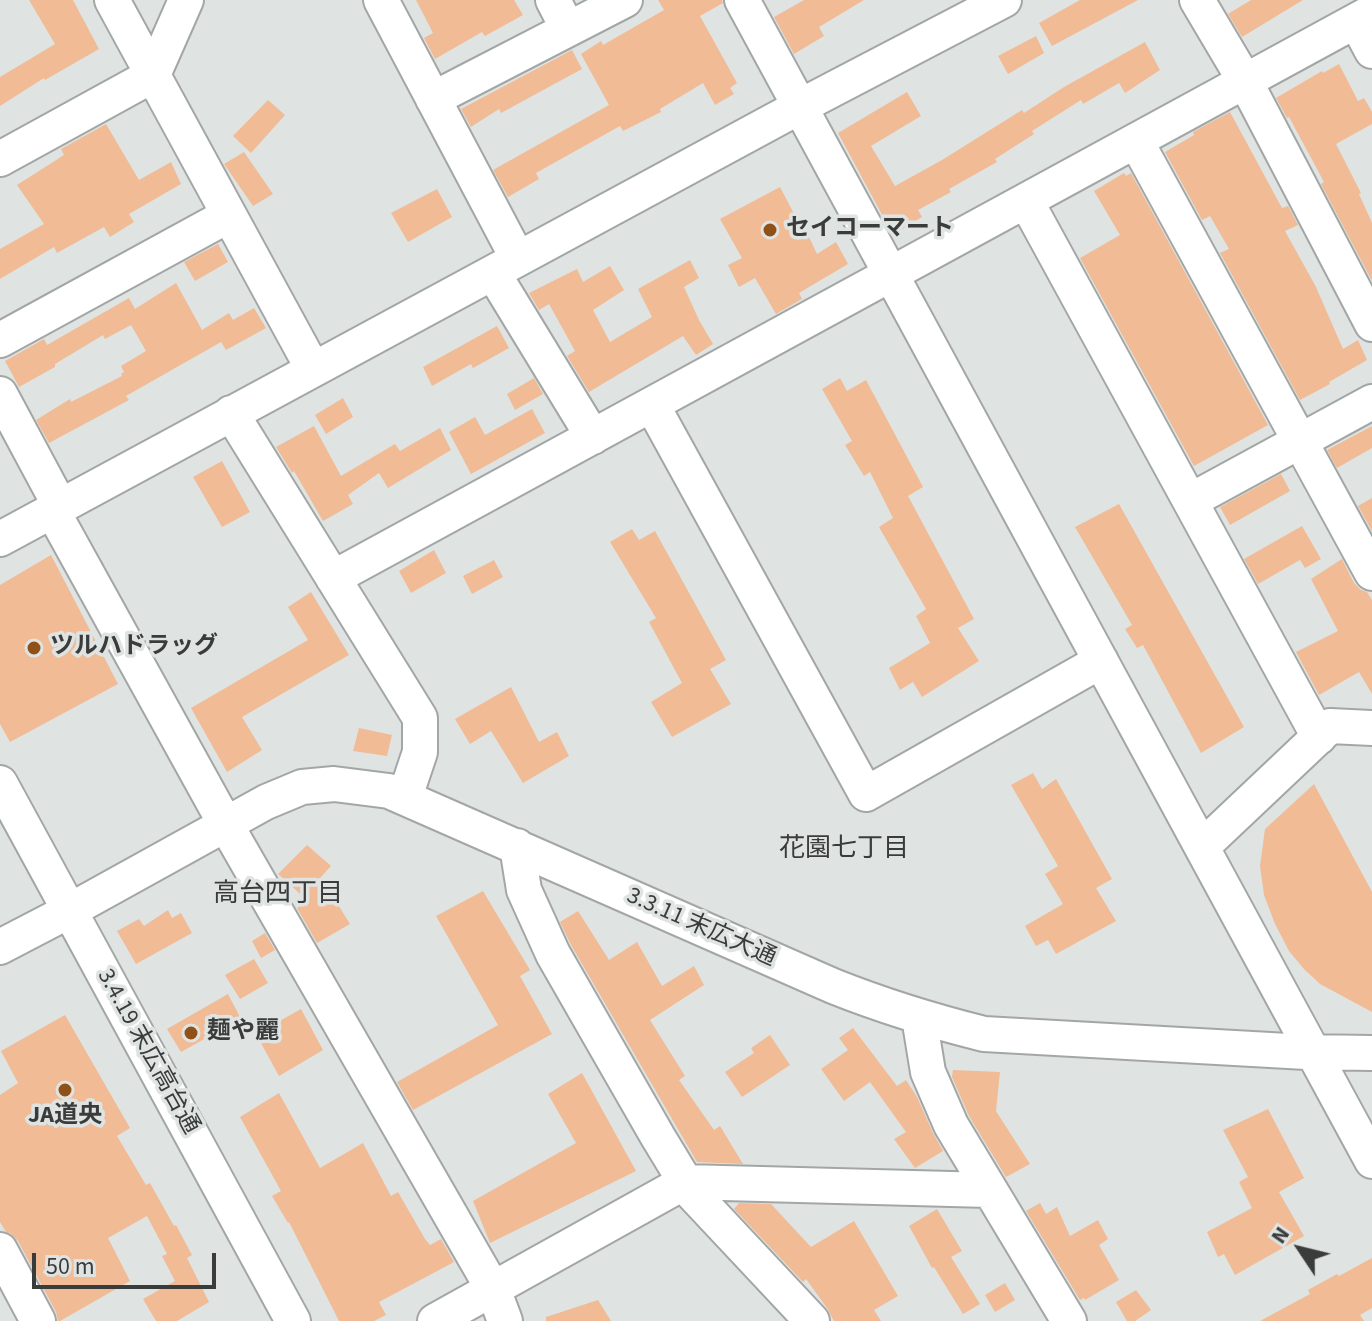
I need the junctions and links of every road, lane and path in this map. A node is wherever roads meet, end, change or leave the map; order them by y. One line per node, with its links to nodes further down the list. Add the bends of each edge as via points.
1 (112, 0): 11 (street)
2 (186, 0): 11 (street)
3 (381, 0): 13 (street)
4 (625, 0): 8 (street)
5 (742, 0): 14 (street)
6 (1004, 0): 14 (street)
7 (1209, 4): 12 (street)
8 (560, 14): 13 (street)
9 (1364, 16): 10 (street); 12 (street)
10 (1372, 51)
11 (153, 75): 16 (street); 18 (street)
12 (1245, 81): 15 (street); 21 (street)
13 (433, 99): 19 (street)
14 (799, 107): 19 (street); 20 (street)
15 (1136, 141): 17 (street); 29 (street)
16 (0, 159)
17 (1026, 201): 20 (street); 30 (street)
18 (229, 215): 22 (street); 23 (street)
19 (506, 266): 23 (street); 28 (street)
20 (891, 276): 26 (street); 35 (street)
21 (1372, 324)
22 (0, 340)
23 (313, 369): 27 (street)
24 (0, 394): 31 (street)
25 (1372, 402): 29 (street)
26 (652, 405): 28 (street); 35 (street, via 866,794)
27 (231, 413): 31 (street); 34 (street)
28 (593, 437): 34 (street)
29 (1300, 441): 30 (street); 33 (street)
30 (1190, 501): 37 (street)
31 (56, 508): 32 (street); 40 (street)
32 (0, 539)
33 (1372, 573)
34 (333, 578): 39 (street, via 420,718 420,752)
35 (1101, 661): 42 (street)
36 (1372, 728): 37 (street, via 1330,726)
37 (1319, 737): 42 (street)
38 (0, 783): 43 (street, 3.4.19 末広高台通)
39 (405, 797): 40 (street, 3.3.11 末広大通, via 334,784 302,787); 41 (street, 3.3.11 末広大通)
40 (226, 825): 43 (street, 3.3.11 末広大通); 52 (street)
41 (517, 846): 45 (street, 3.3.11 末広大通, via 833,986); 49 (street, via 524,890 553,954)
42 (1202, 847): 46 (street)
43 (69, 911): 44 (street, 3.3.11 末広大通); 54 (street, 3.4.19 末広高台通)
44 (0, 947)
45 (919, 1017): 46 (street, 3.3.11 末広大通, via 984,1034); 50 (street, via 928,1072)
46 (1314, 1052): 47 (street, 3.3.11 末広大通); 48 (street)
47 (1372, 1053)
48 (1372, 1161)
49 (685, 1182): 50 (street); 52 (street); 57 (street)
50 (989, 1190): 58 (street)
51 (0, 1250): 53 (street)
52 (493, 1289): 55 (street); 56 (street)
53 (38, 1321)
54 (293, 1321)
55 (435, 1321)
56 (505, 1321)
57 (812, 1321)
58 (1069, 1321)

